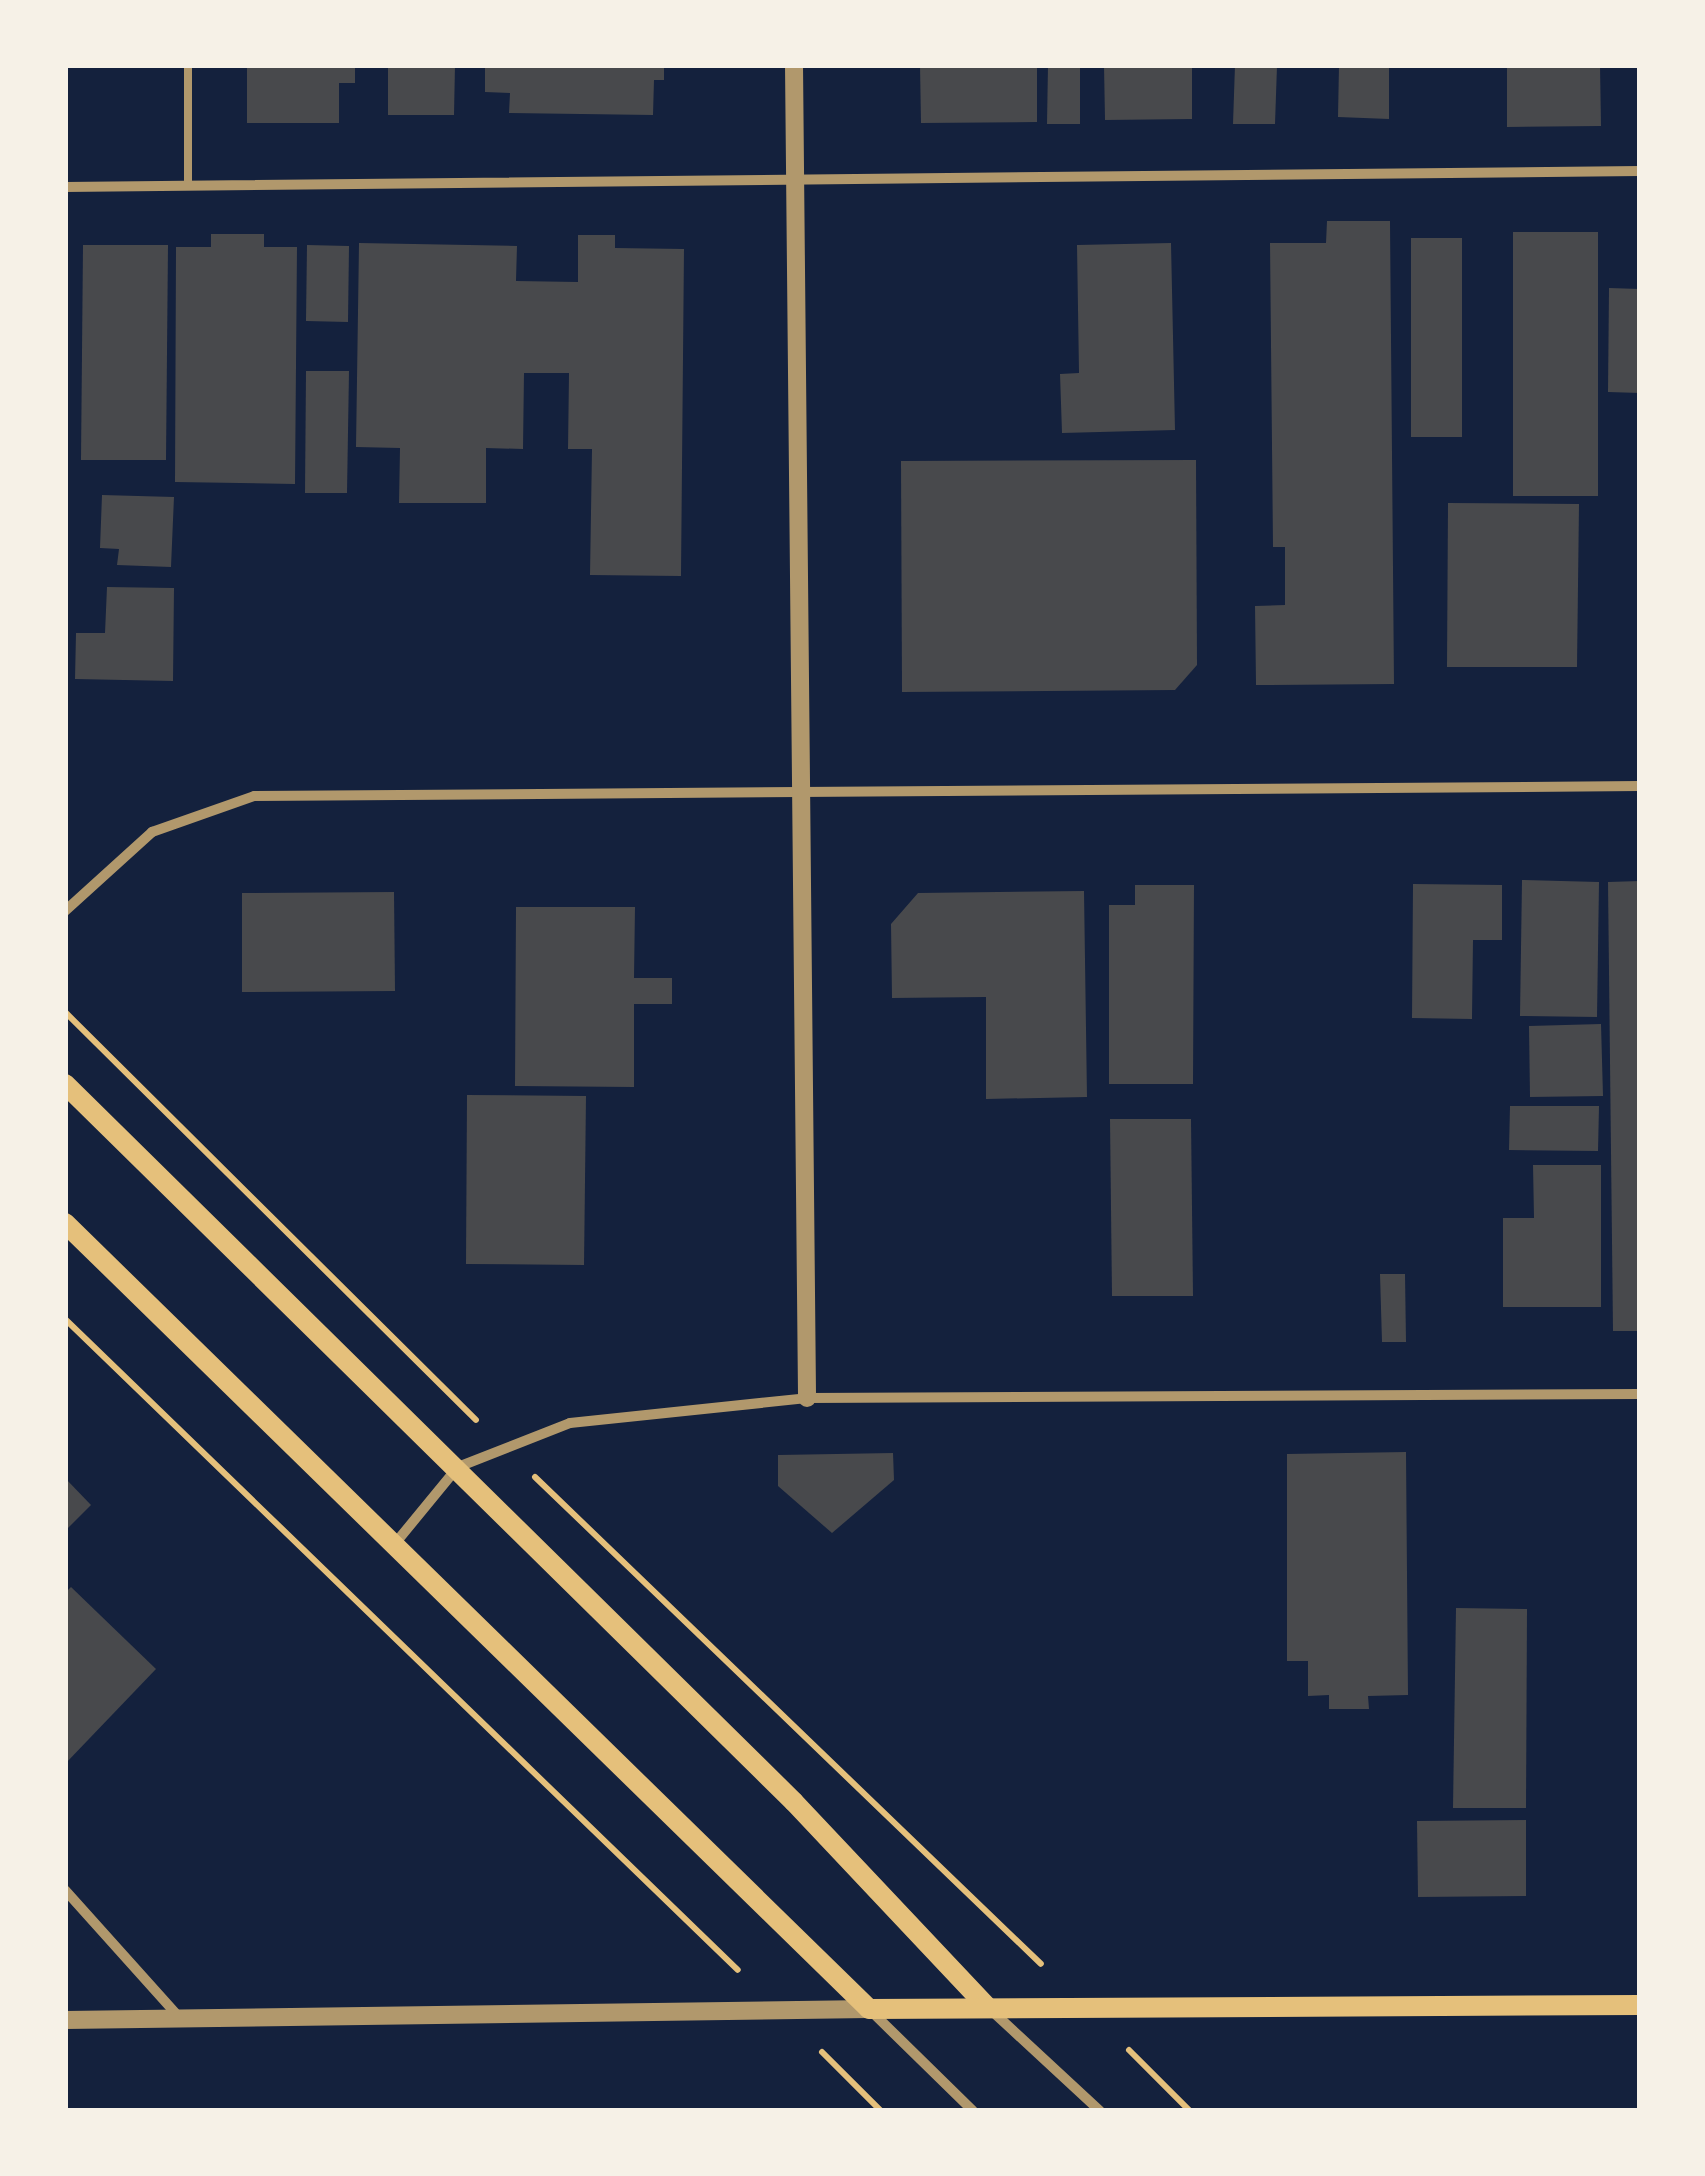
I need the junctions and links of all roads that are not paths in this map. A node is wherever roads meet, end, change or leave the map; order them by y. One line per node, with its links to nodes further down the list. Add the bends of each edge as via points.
1 (188, 65): 5 (lane)
2 (794, 65): 4 (street)
3 (1640, 171): 4 (street)
4 (795, 176): 5 (street); 8 (street)
5 (188, 185): 6 (street)
6 (65, 187)
7 (1640, 786): 8 (street)
8 (803, 793): 9 (street, via 254,796 152,832); 13 (street)
9 (65, 911)
10 (65, 1084): 14 (main road)
11 (65, 1223): 15 (main road)
12 (1640, 1394): 13 (street)
13 (807, 1398): 14 (street, via 570,1424)
14 (458, 1467): 15 (street); 18 (main road, via 794,1802)
15 (394, 1546): 19 (main road)
16 (65, 1890): 20 (street)
17 (1640, 2005): 18 (main road)
18 (987, 2006): 19 (main road); 23 (street)
19 (869, 2010): 20 (street); 22 (street)
20 (181, 2019): 21 (street)
21 (65, 2020)
22 (972, 2111)
23 (1100, 2111)

